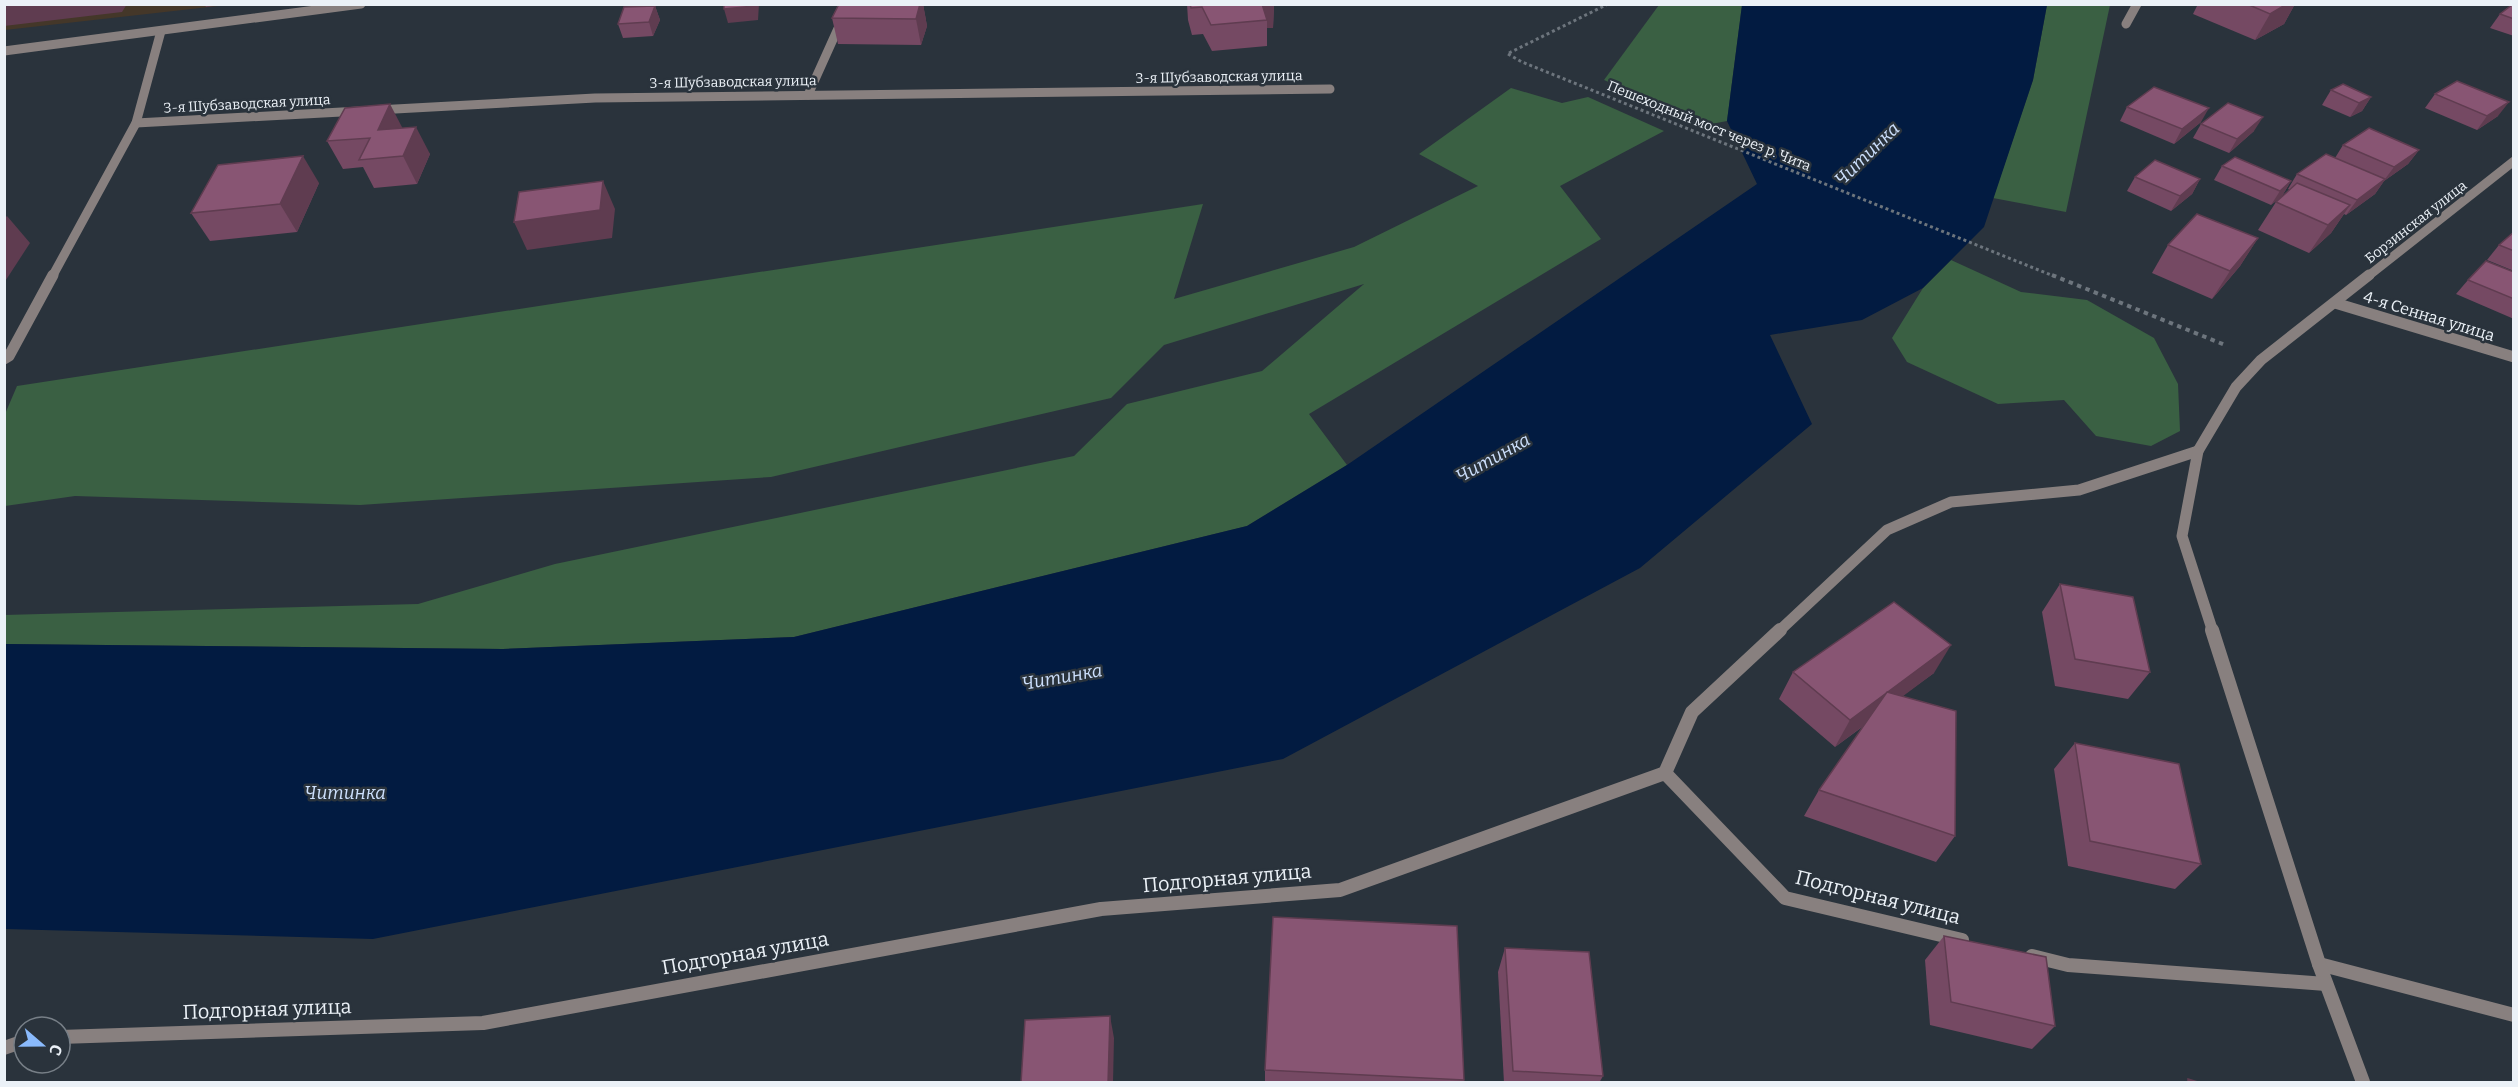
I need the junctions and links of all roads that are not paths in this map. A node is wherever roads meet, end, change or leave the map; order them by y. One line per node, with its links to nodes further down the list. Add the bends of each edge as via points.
1 (361, 4): 5 (street)
2 (849, 4): 8 (street)
3 (2137, 4): 4 (street)
4 (2126, 24)
5 (160, 31): 6 (street); 9 (street, 3-я Шубзаводская улица)
6 (4, 51)
7 (1330, 89): 8 (street, 3-я Шубзаводская улица)
8 (808, 94): 9 (street, 3-я Шубзаводская улица, via 595,98)
9 (136, 123): 13 (street, 3-я Шубзаводская улица)
10 (2514, 161): 11 (street, Борзинская улица)
11 (2335, 303): 12 (street, 4-я Сенная улица); 14 (street, Борзинская улица, via 2262,360 2236,387)
12 (2514, 357)
13 (4, 359)
14 (2198, 451): 15 (street, via 2079,489 1952,502 1887,530 1692,712); 18 (street, via 2182,536)
15 (1665, 773): 16 (street, Подгорная улица, via 1785,898); 21 (street, Подгорная улица, via 1340,890 1101,909 483,1023)
16 (1977, 943)
17 (2022, 954): 19 (street, via 2068,964)
18 (2319, 964): 19 (street); 20 (street)
19 (2326, 984): 22 (street)
20 (2514, 1016)
21 (72, 1037)
22 (2363, 1083)

